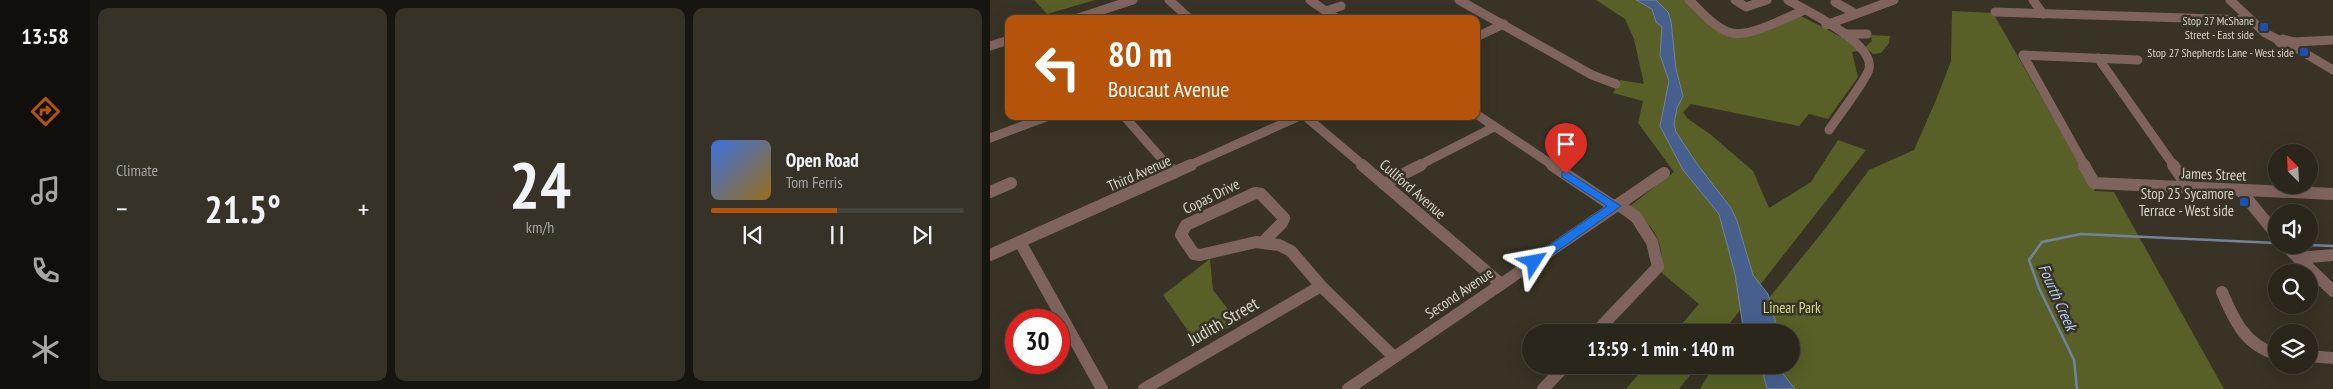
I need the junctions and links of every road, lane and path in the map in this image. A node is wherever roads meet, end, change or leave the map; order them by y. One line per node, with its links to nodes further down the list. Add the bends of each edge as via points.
1 (1133, 0): 20 (street)
2 (1169, 0): 21 (street)
3 (1310, 0): 16 (street)
4 (1459, 0): 24 (street)
5 (1689, 0): 15 (street, via 1732,33 1744,33)
6 (1735, 0): 7 (street, via 1746,7)
7 (1767, 0)
8 (1780, 0): 15 (street)
9 (1788, 0): 15 (street)
10 (1894, 0): 18 (street)
11 (2032, 0): 19 (street)
12 (2230, 0): 23 (street)
13 (1835, 2): 18 (street)
14 (1341, 6): 16 (street)
15 (1802, 11): 25 (street)
16 (1326, 12): 22 (street)
17 (1995, 12): 19 (street)
18 (1856, 14): 25 (street)
19 (2043, 14): 23 (street)
20 (1087, 15)
21 (1186, 15)
22 (1331, 15)
23 (2251, 20): 32 (street, via 2282,45)
24 (1504, 24): 27 (street); 36 (street, via 1592,74)
25 (1827, 25): 28 (street)
26 (1868, 34): 28 (street)
27 (1480, 35)
28 (1845, 35): 43 (street, via 1868,58 1869,70)
29 (2333, 40): 32 (street, via 2304,40)
30 (1005, 41): 31 (street)
31 (991, 43)
32 (2295, 45): 35 (street)
33 (2098, 58): 34 (street); 49 (street); 49 (street, James Street, via 2023,55 2094,183)
34 (2138, 60)
35 (2333, 70)
36 (1616, 84)
37 (1480, 117): 42 (street)
38 (1038, 120): 44 (street)
39 (1128, 120): 45 (street)
40 (1291, 120): 45 (street, Third Avenue)
41 (1310, 120): 48 (street, Cullford Avenue)
42 (1494, 127): 48 (street); 53 (street)
43 (1828, 130)
44 (990, 138)
45 (1174, 173): 55 (street, Third Avenue)
46 (1664, 173): 53 (street, Second Avenue)
47 (1011, 183): 51 (street)
48 (1384, 184): 61 (street, Cullford Avenue)
49 (2189, 188): 50 (street, James Street)
50 (2240, 190): 52 (street, James Street); 54 (street)
51 (990, 192)
52 (2333, 194)
53 (1615, 206): 61 (street, Second Avenue); 65 (street, via 1623,207 1647,230 1658,267)
54 (2268, 224)
55 (1020, 242): 59 (street, Third Avenue); 71 (street)
56 (1264, 242): 56 (street, Copas Drive, via 1200,255 1194,254 1181,235 1186,226 1255,193 1261,194 1284,218); 62 (street, Copas Drive, via 1291,251)
57 (2294, 254): 60 (street)
58 (2333, 255): 60 (street)
59 (990, 256)
60 (2298, 258): 63 (street)
61 (1501, 284): 67 (street, Second Avenue)
62 (1321, 286): 67 (street, Copas Drive); 72 (street, Judith Street)
63 (2333, 291)
64 (2222, 292): 66 (street, via 2236,325 2250,343)
65 (1604, 324)
66 (2268, 351)
67 (1394, 357): 73 (street, Second Avenue)
68 (2318, 357): 69 (street)
69 (2333, 358)
70 (1558, 374): 74 (street)
71 (1102, 389)
72 (1144, 389)
73 (1348, 389)
74 (1544, 389)

